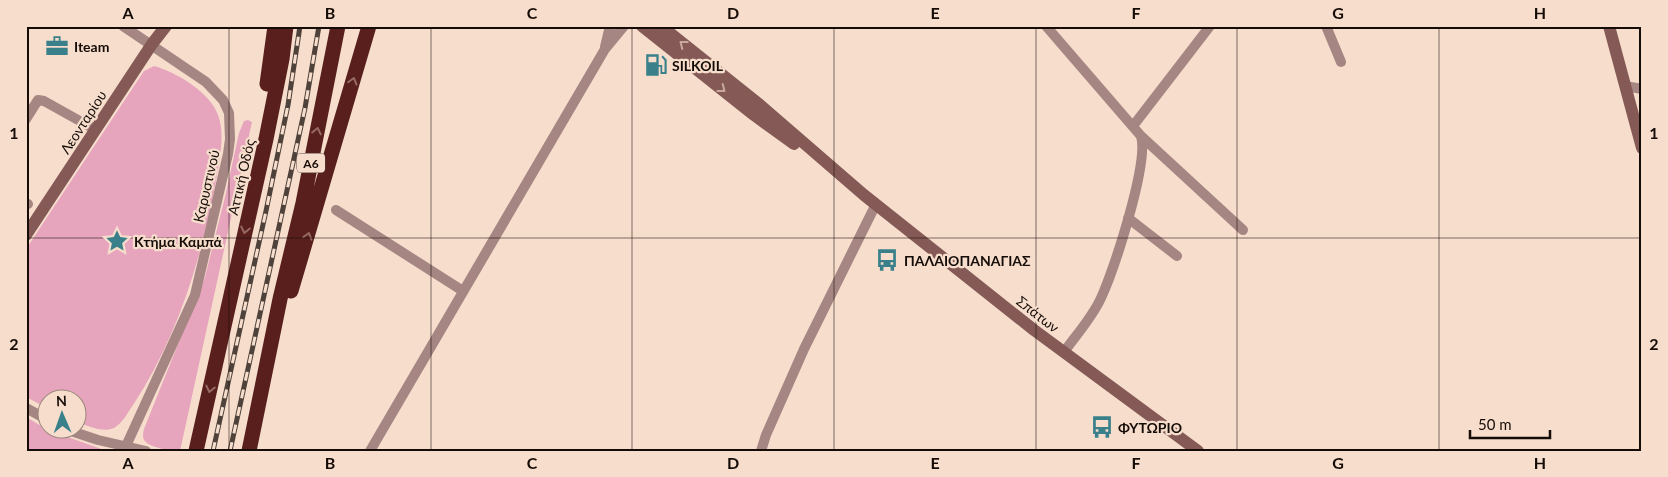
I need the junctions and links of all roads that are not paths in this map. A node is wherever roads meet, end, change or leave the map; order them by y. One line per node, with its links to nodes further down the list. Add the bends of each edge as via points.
1 (123, 26): 15 (street, Καρυστινού)
2 (166, 26): 15 (main road, Λεονταρίου)
3 (275, 26): 25 (highway)
4 (286, 26): 25 (highway, Αττική Οδός, via 270,121)
5 (338, 26): 37 (highway, Α6, one-way to 5)
6 (369, 26): 37 (highway, one-way to 6)
7 (610, 26): 16 (street)
8 (624, 26): 16 (street)
9 (642, 26): 26 (main road, Σπάτων, one-way to 26, via 754,115)
10 (661, 26): 26 (main road, Σπάτων, one-way to 10, via 760,105)
11 (1046, 26): 21 (street)
12 (1210, 26): 21 (street)
13 (1326, 26): 17 (street)
14 (1610, 26): 18 (main road)
15 (152, 44): 22 (main road, Λεονταρίου); 39 (street, Καρυστινού, via 217,92 229,112 230,139 195,295)
16 (605, 49): 33 (street)
17 (1341, 62)
18 (1625, 86): 19 (street); 24 (main road)
19 (1642, 89)
20 (26, 120): 22 (street, via 38,100)
21 (1133, 126): 23 (street)
22 (96, 130): 31 (main road, Λεονταρίου)
23 (1140, 136): 29 (street, via 1143,152); 30 (street)
24 (1642, 148)
25 (255, 182): 41 (highway, Αττική Οδός, one-way to 41)
26 (864, 195): 27 (main road, Σπάτων)
27 (876, 204): 34 (main road, Σπάτων); 44 (street, via 804,349)
28 (336, 210): 33 (street)
29 (1128, 218): 32 (street); 34 (street, via 1100,300)
30 (1243, 230)
31 (26, 235)
32 (1177, 256)
33 (463, 292): 43 (street)
34 (1064, 352): 45 (main road, Σπάτων)
35 (26, 408): 36 (street)
36 (38, 415)
37 (256, 423): 42 (highway, Α6)
38 (88, 437): 39 (street)
39 (126, 446): 40 (street)
40 (146, 451)
41 (196, 451)
42 (249, 451)
43 (370, 451)
44 (761, 451)
45 (1198, 451)

